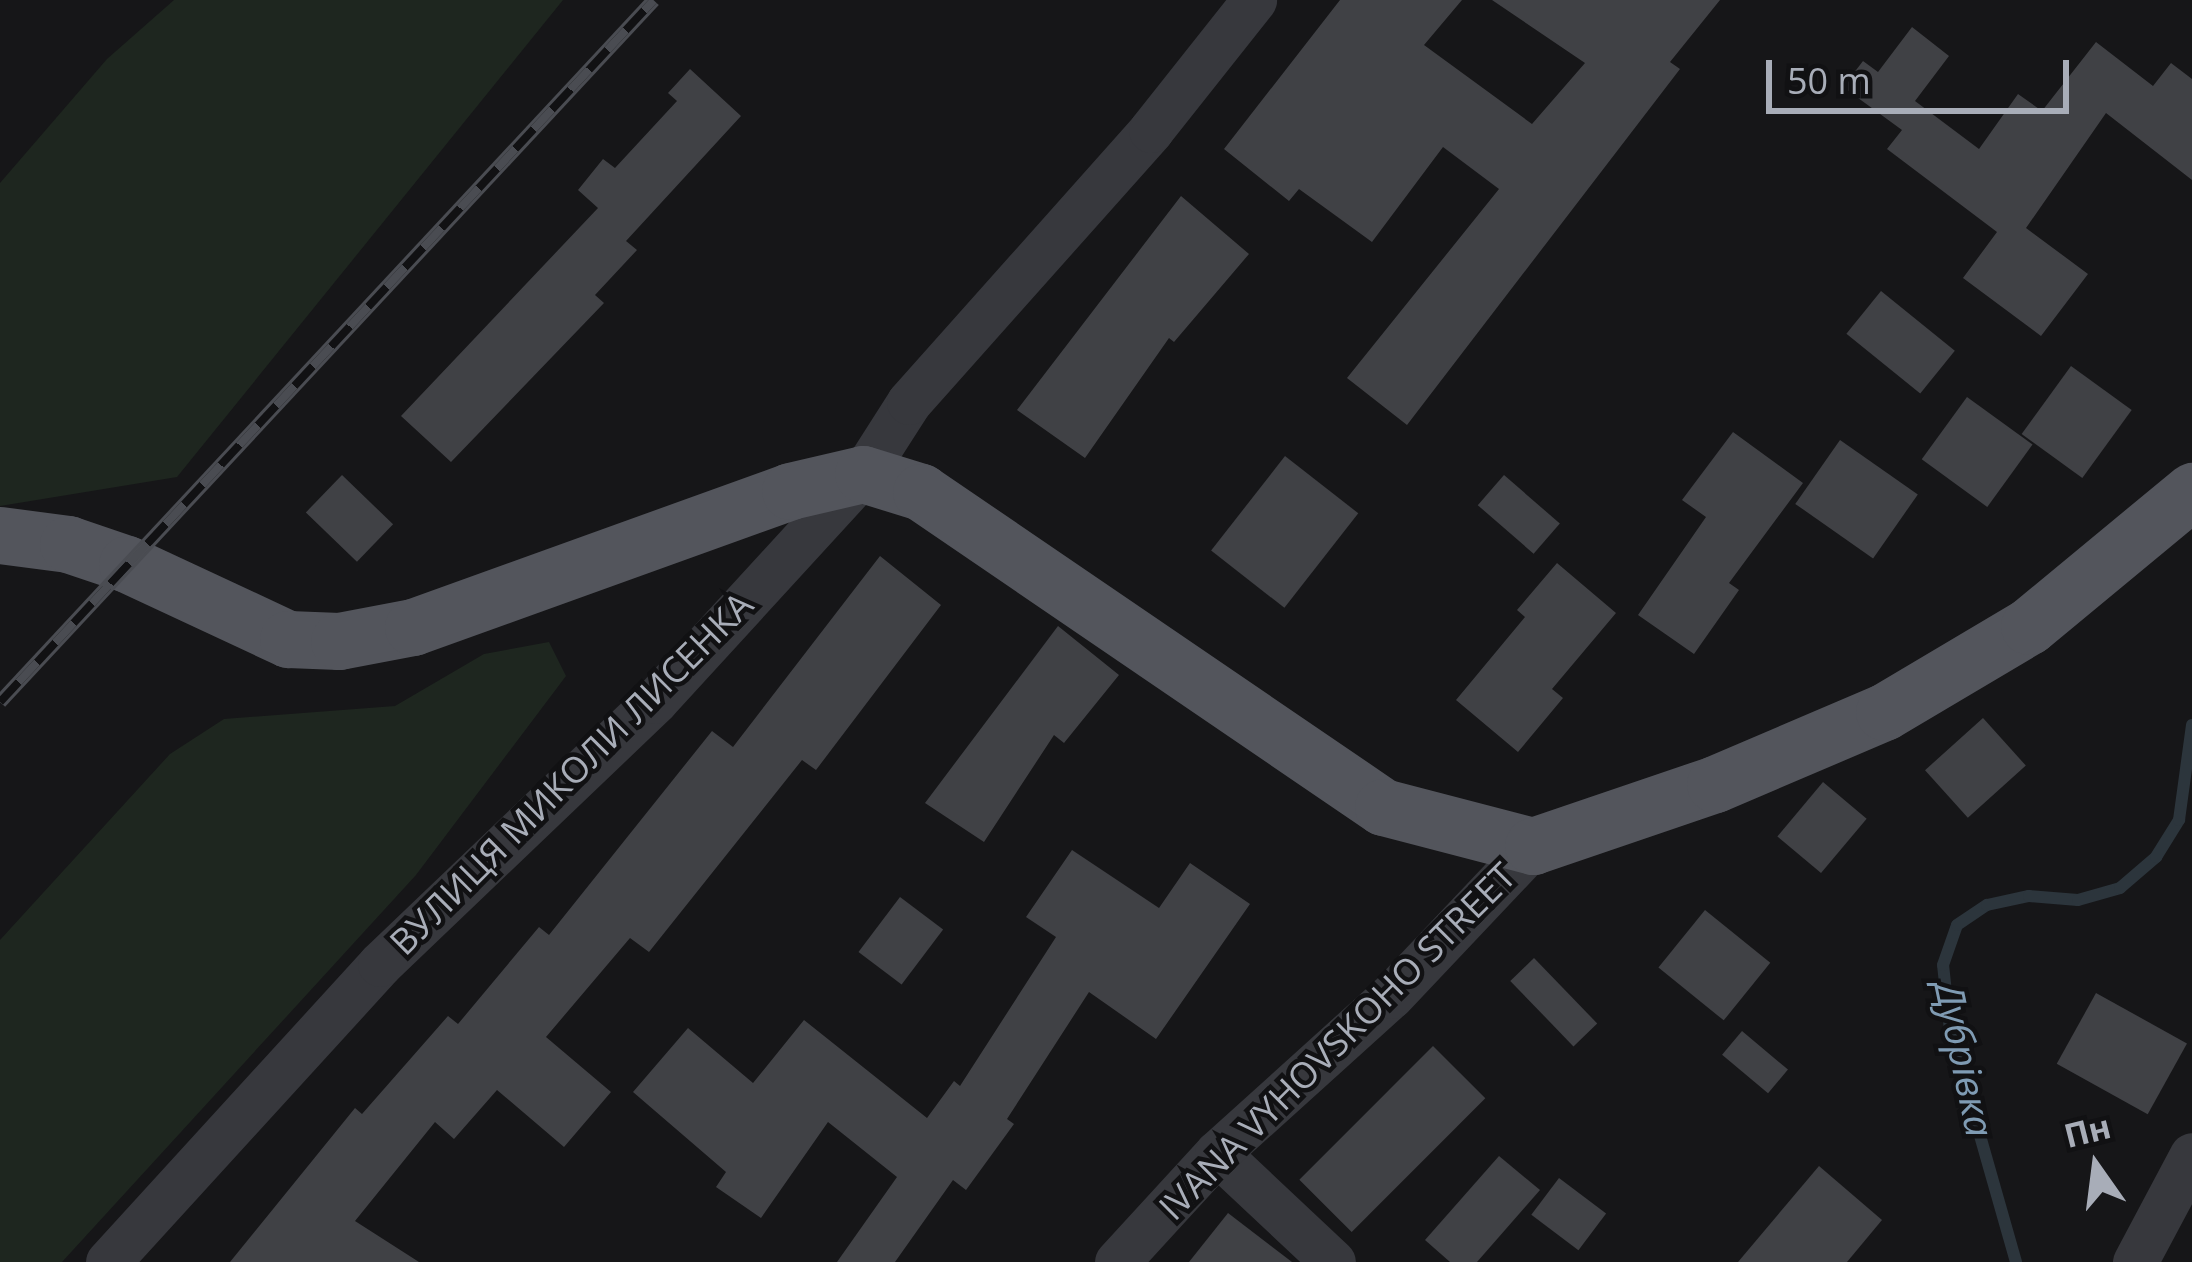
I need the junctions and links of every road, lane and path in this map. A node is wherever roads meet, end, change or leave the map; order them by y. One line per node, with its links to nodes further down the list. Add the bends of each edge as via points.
1 (1254, 0): 2 (street, ВУЛИЦЯ МИКОЛИ ЛИСЕНКА, via 1151,130 909,402)
2 (863, 474): 4 (main road, via 790,490 413,627 339,641 288,639 127,565 68,544); 5 (main road, via 922,492 1383,807); 8 (street, ВУЛИЦЯ МИКОЛИ ЛИСЕНКА, via 655,701 380,964)
3 (2192, 491): 5 (main road, IVANA VYHOVSKOHO STREET, via 2030,626 1883,712 1714,784)
4 (0, 535)
5 (1533, 846): 6 (street, IVANA VYHOVSKOHO STREET, via 1391,996)
6 (1216, 1153): 9 (street, IVANA VYHOVSKOHO STREET); 10 (street)
7 (2192, 1155): 11 (street)
8 (108, 1262)
9 (1117, 1262)
10 (1334, 1262)
11 (2135, 1262)

